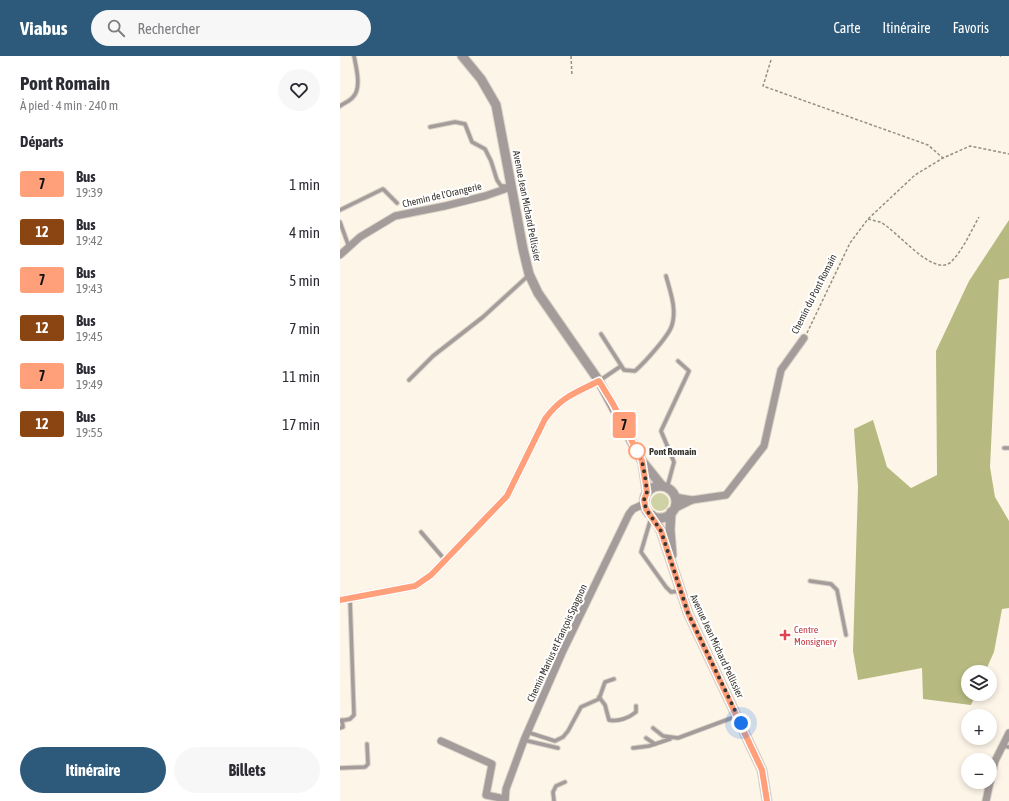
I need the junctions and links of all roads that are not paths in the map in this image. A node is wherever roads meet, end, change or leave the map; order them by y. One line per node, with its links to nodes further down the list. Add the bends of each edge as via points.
1 (354, 56): 3 (lane, via 358,78 356,90 354,96)
2 (462, 56): 5 (street, Avenue Jean Michard Pellissier, via 481,79 496,105)
3 (340, 106)
4 (430, 127): 5 (lane, via 455,122 465,124 472,142 484,149 488,155 501,186)
5 (512, 187): 9 (street, Chemin de l'Orangerie, via 452,204 395,216 360,237); 11 (street, Avenue Jean Michard Pellissier)
6 (397, 203): 7 (lane, via 383,189)
7 (340, 210)
8 (340, 222): 9 (lane)
9 (349, 247): 10 (street, Chemin de l'Orangerie)
10 (340, 255)
11 (529, 274): 17 (lane, via 482,317 433,356); 18 (street, Avenue Jean Michard Pellissier, via 552,315)
12 (666, 276): 16 (lane, via 673,304 672,325 646,361 635,371 624,370)
13 (601, 334): 16 (lane)
14 (804, 338): 25 (street, Chemin du Pont Romain, via 781,370 764,446 726,495)
15 (678, 361): 22 (lane, via 689,372 661,431 674,462)
16 (621, 366): 18 (lane)
17 (409, 380)
18 (599, 381): 21 (street, Avenue Jean Michard Pellissier); 30 (street, via 562,399 553,408 507,496)
19 (1004, 448): 20 (lane)
20 (1009, 448)
21 (642, 461): 22 (street, Avenue Jean Michard Pellissier); 23 (street, Avenue Jean Michard Pellissier)
22 (665, 487): 23 (street, via 654,487); 24 (street)
23 (647, 492): 26 (street)
24 (675, 497): 25 (street, Chemin du Pont Romain); 27 (street)
25 (692, 500): 27 (street, Chemin du Pont Romain)
26 (644, 504): 28 (street); 44 (street, Chemin Marius et François Spagnon, via 629,514)
27 (673, 511): 28 (street, via 664,517); 31 (street, Avenue Jean Michard Pellissier, via 670,530)
28 (652, 515): 31 (street, Avenue Jean Michard Pellissier, via 661,531); 33 (lane, via 641,552 666,587 671,592)
29 (421, 532): 30 (lane)
30 (445, 560): 34 (street, via 431,575 415,586)
31 (673, 568): 33 (street, Avenue Jean Michard Pellissier)
32 (810, 581): 36 (lane, via 832,584 837,590)
33 (680, 592): 40 (street, Avenue Jean Michard Pellissier)
34 (350, 599): 35 (street); 41 (lane, via 354,715)
35 (340, 600)
36 (846, 635)
37 (614, 679): 38 (lane, via 606,682)
38 (599, 697): 39 (lane, via 605,705 609,720 631,716 636,712); 44 (lane, via 582,707 563,737 555,741)
39 (636, 706)
40 (738, 715): 47 (lane, via 678,738); 61 (street, Avenue Jean Michard Pellissier, via 762,770)
41 (341, 721): 42 (lane)
42 (340, 728)
43 (653, 728): 47 (lane, via 663,736)
44 (527, 732): 48 (street, Chemin Marius et François Spagnon)
45 (1009, 734): 52 (street)
46 (646, 738): 51 (lane)
47 (671, 738): 51 (lane)
48 (524, 740): 53 (lane); 59 (street, Chemin Marius et François Spagnon, via 506,789)
49 (441, 741): 59 (street, via 492,764 486,795)
50 (367, 744): 56 (lane, via 368,764 365,767)
51 (655, 744): 54 (lane)
52 (1006, 746): 55 (street)
53 (558, 748)
54 (634, 748)
55 (997, 758)
56 (340, 768)
57 (565, 782): 60 (lane, via 556,786 553,792)
58 (989, 789): 62 (street)
59 (505, 800)
60 (554, 801)
61 (766, 801)
62 (986, 801)

